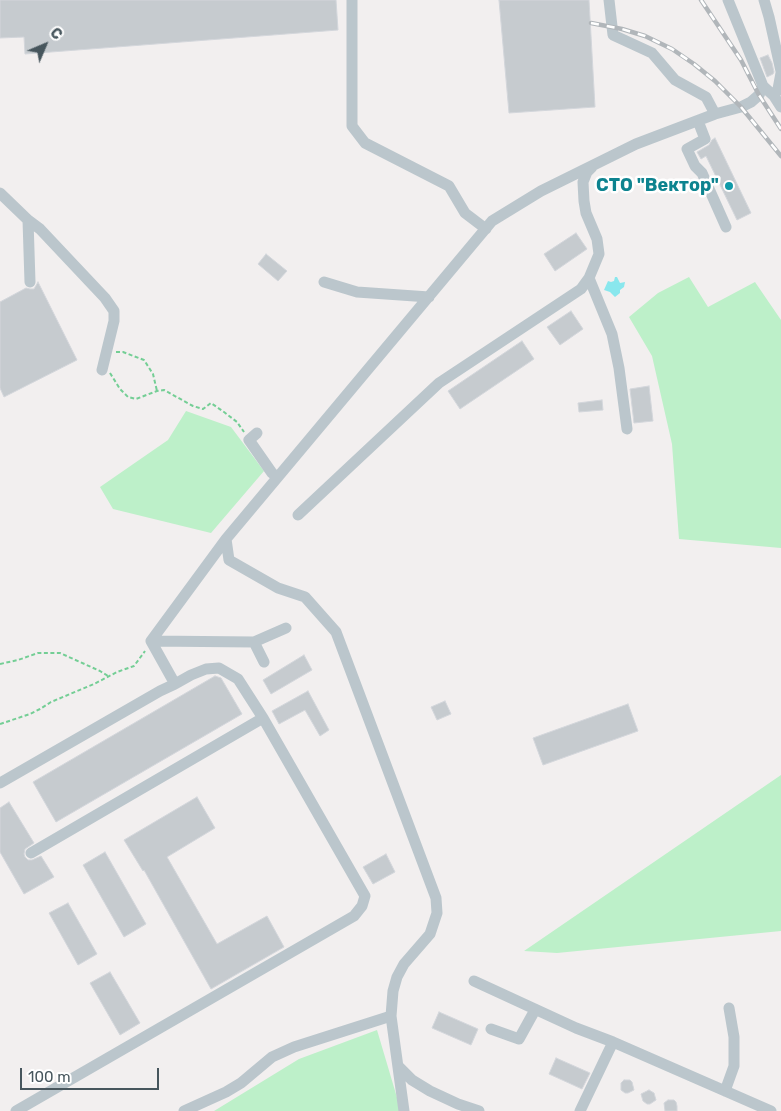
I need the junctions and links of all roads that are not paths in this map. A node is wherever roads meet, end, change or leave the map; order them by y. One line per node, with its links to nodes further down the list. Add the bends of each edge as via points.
1 (352, 0): 17 (street, via 352,126 366,143 449,186 466,213)
2 (609, 0): 9 (street, via 613,35 652,53 675,80 706,97)
3 (728, 0): 6 (street)
4 (764, 0): 5 (street)
5 (781, 72): 7 (street)
6 (763, 86): 7 (street); 9 (street, via 751,102)
7 (774, 96): 8 (street)
8 (781, 107)
9 (714, 114): 10 (street)
10 (698, 121): 11 (street); 12 (street, via 705,139)
11 (676, 128): 12 (street); 13 (street)
12 (686, 149): 16 (street, via 702,174)
13 (597, 163): 17 (street, via 541,191 492,221); 18 (street, via 587,172 583,182 586,213 597,239 599,254)
14 (0, 193): 15 (street)
15 (28, 220): 19 (street); 22 (street, via 40,229 114,311)
16 (726, 227)
17 (486, 229): 21 (street)
18 (589, 278): 23 (street, via 612,334); 26 (street, via 581,289 439,383)
19 (30, 282)
20 (324, 282): 21 (street, via 357,292)
21 (429, 297): 25 (street)
22 (104, 362)
23 (627, 429)
24 (253, 437): 25 (street)
25 (277, 477): 27 (street)
26 (298, 516)
27 (226, 539): 29 (street); 39 (street, via 229,560 278,588 305,597 336,632 436,898 437,913 430,934 397,977)
28 (286, 628): 30 (street)
29 (151, 641): 30 (street); 32 (street)
30 (254, 642): 31 (street)
31 (264, 662)
32 (175, 684): 33 (street, via 206,669 219,668 238,680); 34 (street)
33 (263, 718): 35 (street); 45 (street, via 365,896 362,906 354,916)
34 (0, 783)
35 (31, 853)
36 (474, 981): 38 (street)
37 (729, 1008): 43 (street, via 734,1066)
38 (535, 1010): 40 (street, via 520,1039); 41 (street)
39 (391, 1016): 42 (street); 46 (street, via 302,1044 272,1057 226,1092)
40 (491, 1029)
41 (613, 1042): 43 (street); 49 (street)
42 (399, 1067): 47 (street); 48 (street, via 430,1091)
43 (724, 1091): 44 (street)
44 (746, 1106): 50 (street)
45 (16, 1111)
46 (184, 1111)
47 (404, 1111)
48 (479, 1111)
49 (580, 1111)
50 (771, 1111)

